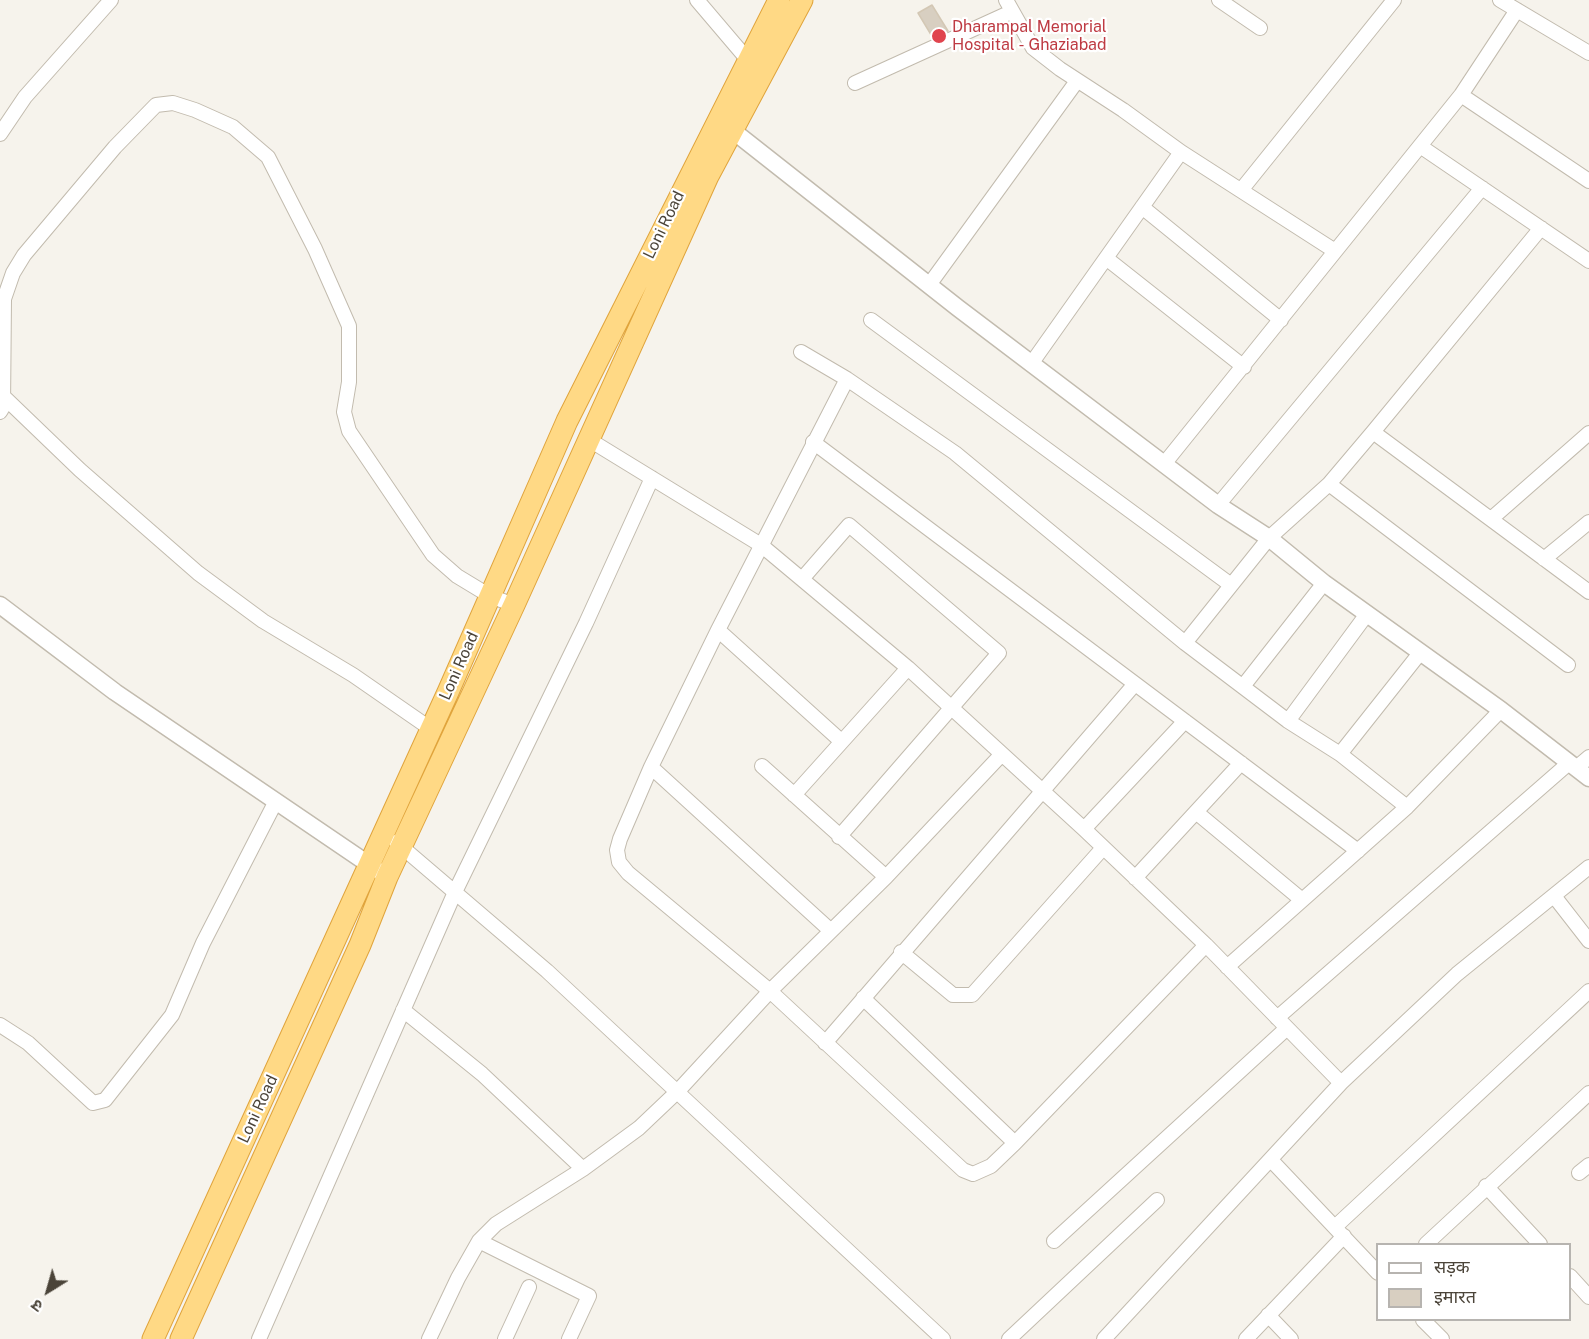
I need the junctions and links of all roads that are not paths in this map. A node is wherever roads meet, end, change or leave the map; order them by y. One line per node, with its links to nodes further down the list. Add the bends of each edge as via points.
1 (111, 0): 17 (street, via 25,97)
2 (697, 0): 12 (street)
3 (779, 0): 12 (highway, Loni Road)
4 (801, 0): 16 (highway, Loni Road)
5 (1394, 0): 22 (street)
6 (1500, 0): 9 (street)
7 (1223, 1): 10 (street)
8 (1009, 6): 13 (street, via 1033,48); 14 (street)
9 (1517, 10): 11 (street); 15 (street)
10 (1260, 28)
11 (1589, 53)
12 (748, 60): 54 (highway, Loni Road, via 567,421)
13 (1077, 81): 19 (street); 28 (street)
14 (855, 83)
15 (1461, 95): 18 (street); 20 (street)
16 (732, 130): 28 (street); 39 (highway, Loni Road)
17 (0, 134)
18 (1420, 146): 21 (street); 25 (street)
19 (1181, 152): 22 (street); 23 (street)
20 (1589, 181)
21 (1482, 188): 24 (street); 44 (street)
22 (1242, 189): 25 (street)
23 (1142, 207): 26 (street); 30 (street)
24 (1541, 228): 27 (street); 37 (street)
25 (1335, 251): 30 (street)
26 (1106, 258): 32 (street); 33 (street)
27 (1589, 261)
28 (929, 285): 32 (street)
29 (871, 320): 52 (street)
30 (1281, 320): 33 (street)
31 (801, 352): 34 (street)
32 (1031, 364): 41 (street)
33 (1244, 367): 41 (street)
34 (847, 378): 40 (street); 59 (street, via 955,453)
35 (3, 396): 36 (street); 54 (street, via 4,299 24,255 114,147 156,105 173,103 195,110 233,127 271,162 345,314 350,356 344,412 349,430 433,555 457,576); 69 (street, via 80,470 198,573 263,621 353,675)
36 (0, 412)
37 (1373, 432): 43 (street); 45 (street)
38 (1589, 433): 45 (street)
39 (588, 439): 42 (street); 56 (highway, Loni Road)
40 (813, 442): 48 (street); 63 (street)
41 (1164, 464): 44 (street)
42 (652, 478): 48 (street); 94 (street)
43 (1329, 484): 47 (street); 61 (street)
44 (1218, 506): 47 (street)
45 (1491, 519): 49 (street)
46 (1589, 522): 49 (street)
47 (1269, 538): 51 (street); 52 (street)
48 (761, 545): 50 (street); 58 (street)
49 (1544, 559): 53 (street)
50 (802, 579): 62 (street); 65 (street, via 849,525 999,653)
51 (1324, 583): 57 (street); 64 (street)
52 (1231, 585): 59 (street)
53 (1589, 592)
54 (490, 596): 56 (street); 69 (highway, Loni Road)
55 (0, 605): 80 (street, via 115,692)
56 (514, 605): 86 (highway, Loni Road)
57 (1367, 614): 60 (street); 68 (street)
58 (718, 630): 70 (street); 76 (street)
59 (1185, 643): 64 (street)
60 (1420, 653): 66 (street); 72 (street)
61 (1568, 665)
62 (908, 668): 65 (street); 70 (street)
63 (1134, 685): 67 (street); 78 (street)
64 (1244, 685): 68 (street)
65 (952, 709): 71 (street); 85 (street)
66 (1501, 710): 77 (street); 81 (street)
67 (1185, 721): 74 (street); 83 (street)
68 (1288, 721): 72 (street)
69 (431, 729): 84 (highway, Loni Road)
70 (841, 741): 79 (street)
71 (1002, 754): 78 (street); 92 (street)
72 (1340, 754): 81 (street)
73 (1589, 757): 77 (street)
74 (1241, 763): 82 (street); 88 (street)
75 (762, 766): 79 (street)
76 (651, 767): 97 (street); 103 (street, via 620,839 619,862)
77 (1578, 769): 106 (street)
78 (1041, 790): 83 (street); 100 (street)
79 (794, 795): 85 (street)
80 (276, 801): 89 (street); 107 (street, via 203,943 172,1015 105,1100 93,1103 36,1050)
81 (1407, 807): 88 (street)
82 (1196, 812): 93 (street); 96 (street)
83 (1084, 829): 87 (street)
84 (384, 832): 86 (street); 89 (highway, Loni Road)
85 (839, 837): 92 (street)
86 (402, 846): 91 (highway, Loni Road); 94 (street)
87 (1103, 848): 93 (street); 100 (street, via 972,995 953,995)
88 (1358, 851): 96 (street)
89 (369, 865): 91 (street); 128 (highway, Loni Road)
90 (1589, 867): 95 (street)
91 (387, 877): 130 (highway, Loni Road)
92 (886, 877): 97 (street)
93 (1135, 878): 99 (street)
94 (455, 892): 105 (street); 111 (street)
95 (1554, 896): 98 (street); 110 (street, via 1456,974)
96 (1302, 900): 101 (street)
97 (831, 931): 103 (street)
98 (1589, 941)
99 (1206, 945): 101 (street); 113 (street)
100 (901, 952): 104 (street)
101 (1227, 967): 106 (street)
102 (1589, 991): 118 (street)
103 (770, 992): 109 (street); 111 (street)
104 (863, 998): 109 (street); 113 (street)
105 (403, 1010): 115 (street, via 482,1074); 132 (street)
106 (1277, 1018): 108 (street)
107 (0, 1025)
108 (1287, 1028): 110 (street); 120 (street)
109 (825, 1043): 113 (street, via 963,1170 973,1174 983,1171)
110 (1341, 1083): 114 (street)
111 (678, 1091): 115 (street, via 622,1143); 136 (street)
112 (1589, 1093): 116 (street)
113 (1015, 1143)
114 (1271, 1160): 118 (street); 138 (street)
115 (583, 1169): 119 (street, via 496,1224)
116 (1486, 1186): 121 (street); 122 (street)
117 (1157, 1200): 137 (street)
118 (1340, 1231): 123 (street); 127 (street)
119 (479, 1241): 133 (street); 135 (street, via 589,1296)
120 (1054, 1241)
121 (1428, 1243)
122 (1538, 1243)
123 (1376, 1272)
124 (1571, 1278): 126 (street)
125 (529, 1287): 134 (street)
126 (1589, 1298)
127 (1268, 1315): 139 (street); 140 (street)
128 (163, 1317): 130 (highway); 131 (highway, Loni Road)
129 (1424, 1321): 141 (street)
130 (184, 1334)
131 (153, 1339)
132 (259, 1339)
133 (429, 1339)
134 (505, 1339)
135 (569, 1339)
136 (943, 1339)
137 (1009, 1339)
138 (1104, 1339)
139 (1246, 1339)
140 (1291, 1339)
141 (1442, 1339)

